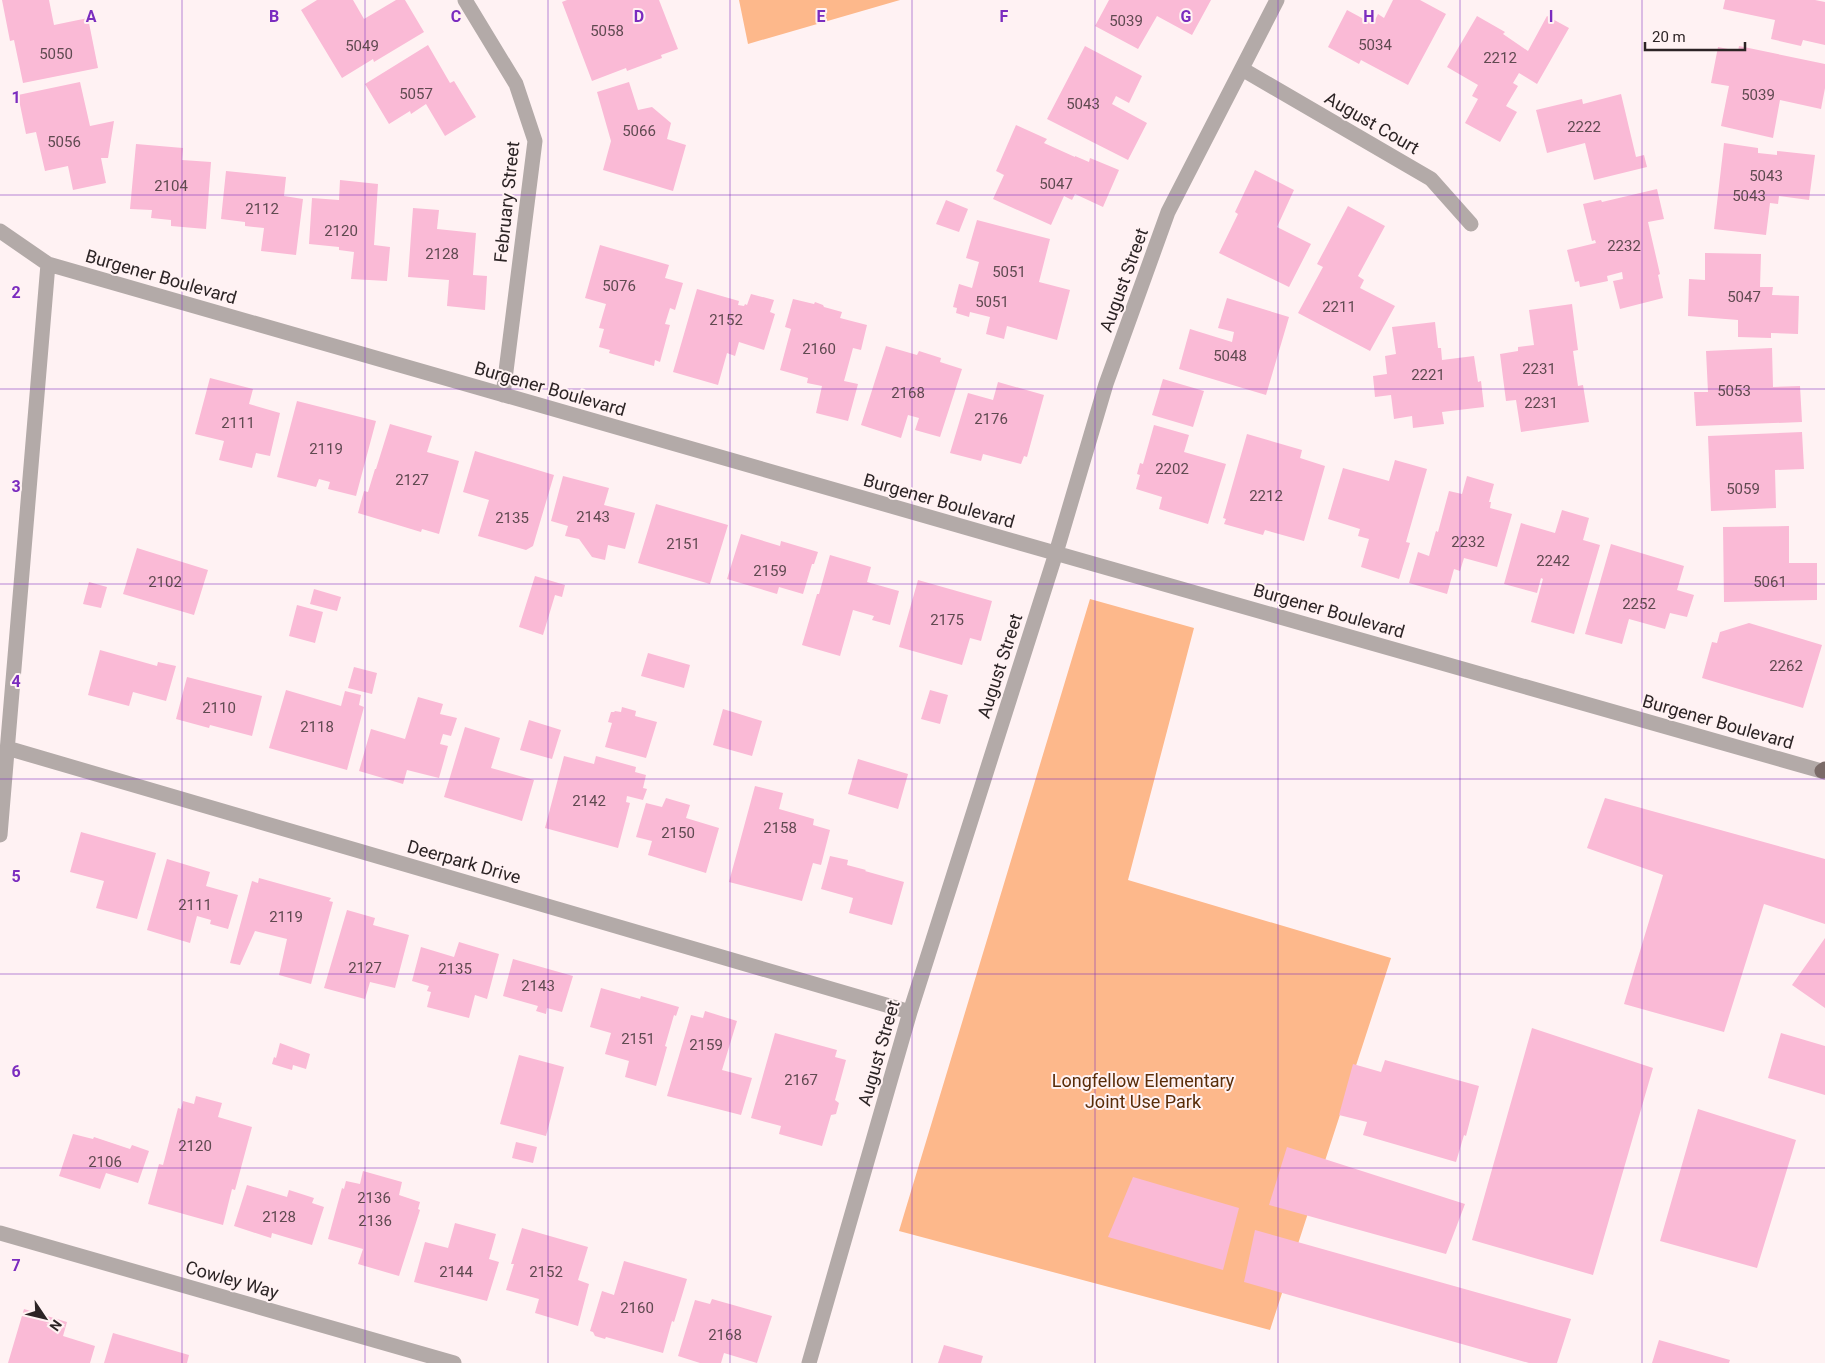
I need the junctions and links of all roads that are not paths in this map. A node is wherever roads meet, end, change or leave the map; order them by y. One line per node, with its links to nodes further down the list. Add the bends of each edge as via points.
1 (465, 0): 7 (street, February Street, via 516,84 536,141)
2 (1277, 0): 3 (street, August Street)
3 (1242, 69): 4 (street, August Court, via 1431,179); 8 (street, August Street, via 1168,212 1106,384)
4 (1471, 224)
5 (0, 231): 6 (street, Burgener Boulevard)
6 (48, 264): 7 (street, Burgener Boulevard); 9 (street)
7 (503, 394): 8 (street, Burgener Boulevard)
8 (1056, 553): 10 (street, Burgener Boulevard); 12 (street, August Street)
9 (7, 748): 11 (street); 12 (street, Deerpark Drive)
10 (1824, 771)
11 (0, 835)
12 (910, 1012): 15 (street, August Street)
13 (0, 1233): 14 (street, Cowley Way)
14 (454, 1363)
15 (809, 1363)

